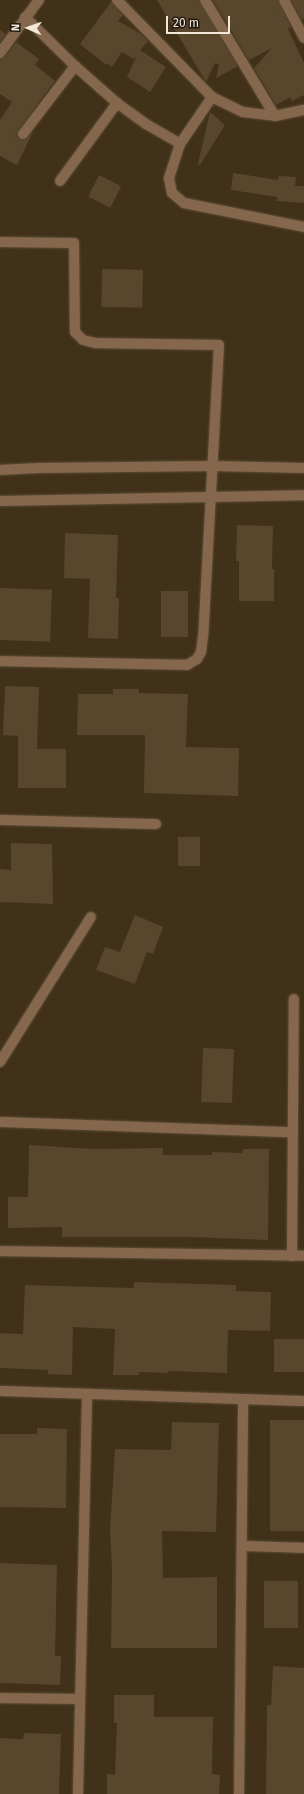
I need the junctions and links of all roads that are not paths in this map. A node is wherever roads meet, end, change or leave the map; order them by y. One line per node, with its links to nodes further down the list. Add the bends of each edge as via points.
1 (39, 0): 5 (street)
2 (117, 0): 9 (street)
3 (205, 0): 12 (street)
4 (284, 0): 6 (street)
5 (25, 17): 7 (street); 8 (street)
6 (304, 38)
7 (0, 53)
8 (75, 66): 10 (street); 13 (street)
9 (212, 98): 12 (street, via 243,112); 14 (street)
10 (117, 103): 14 (street); 15 (street)
11 (304, 110): 12 (street)
12 (275, 116)
13 (23, 134)
14 (180, 144): 16 (street, via 169,178 172,193 184,203)
15 (60, 181)
16 (304, 227)
17 (0, 242): 18 (street, via 74,243 75,332 83,340 95,343 219,345)
18 (212, 466): 19 (street); 20 (street); 22 (street)
19 (304, 468)
20 (0, 470)
21 (304, 495): 22 (street)
22 (212, 497): 23 (street); 24 (street, via 203,636 201,652 197,659 187,665)
23 (0, 501)
24 (0, 661)
25 (0, 820): 26 (street)
26 (156, 824)
27 (91, 916): 29 (street)
28 (294, 999): 31 (street)
29 (0, 1062)
30 (0, 1122): 31 (street)
31 (293, 1132): 33 (street)
32 (0, 1251): 33 (street)
33 (292, 1256): 34 (street)
34 (304, 1256)
35 (0, 1391): 36 (street)
36 (87, 1395): 37 (street); 42 (street)
37 (243, 1399): 38 (street); 39 (street)
38 (304, 1401)
39 (242, 1546): 40 (street); 44 (street)
40 (304, 1548)
41 (0, 1698): 42 (street)
42 (80, 1699): 43 (street)
43 (78, 1794)
44 (239, 1794)

